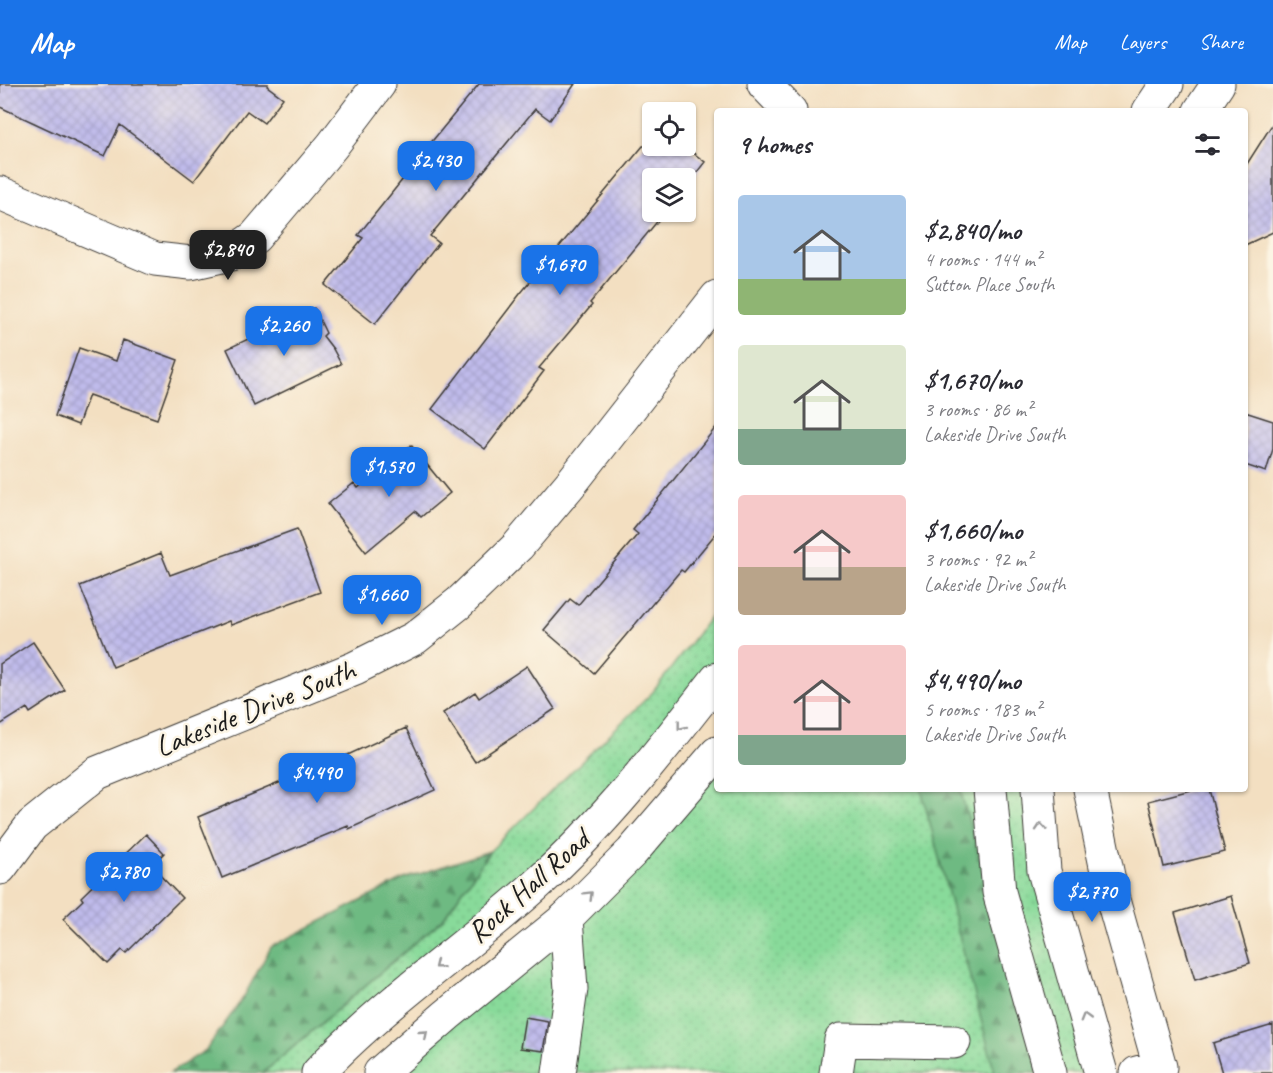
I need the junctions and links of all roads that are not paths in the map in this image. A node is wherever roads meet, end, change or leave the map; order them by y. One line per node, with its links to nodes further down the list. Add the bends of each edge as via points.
1 (379, 84): 8 (main road, via 255,237 231,254 190,263 155,259)
2 (764, 84): 5 (main road)
3 (1167, 84): 6 (main road)
4 (1218, 84): 7 (main road)
5 (787, 108)
6 (1151, 108)
7 (1202, 108)
8 (0, 193)
9 (714, 301): 15 (main road, Lakeside Drive South, via 526,537 459,603 415,638 355,668 97,773 32,825)
10 (714, 683): 18 (main road, Rock Hall Road, one-way to 18, via 671,739 536,885 421,979)
11 (714, 756): 16 (main road, Rock Hall Road, one-way to 11, via 632,852)
12 (990, 792): 22 (main road, via 999,892)
13 (1038, 792): 23 (main road, one-way to 13, via 1044,871)
14 (1091, 792): 24 (main road, via 1113,900 1160,1067)
15 (0, 868)
16 (566, 918): 19 (main road, Rock Hall Road, one-way to 16); 20 (main road, via 572,989)
17 (954, 1042): 21 (main road, via 841,1040)
18 (318, 1073)
19 (380, 1073)
20 (559, 1073)
21 (836, 1073)
22 (1050, 1073)
23 (1101, 1073)
24 (1137, 1073)

